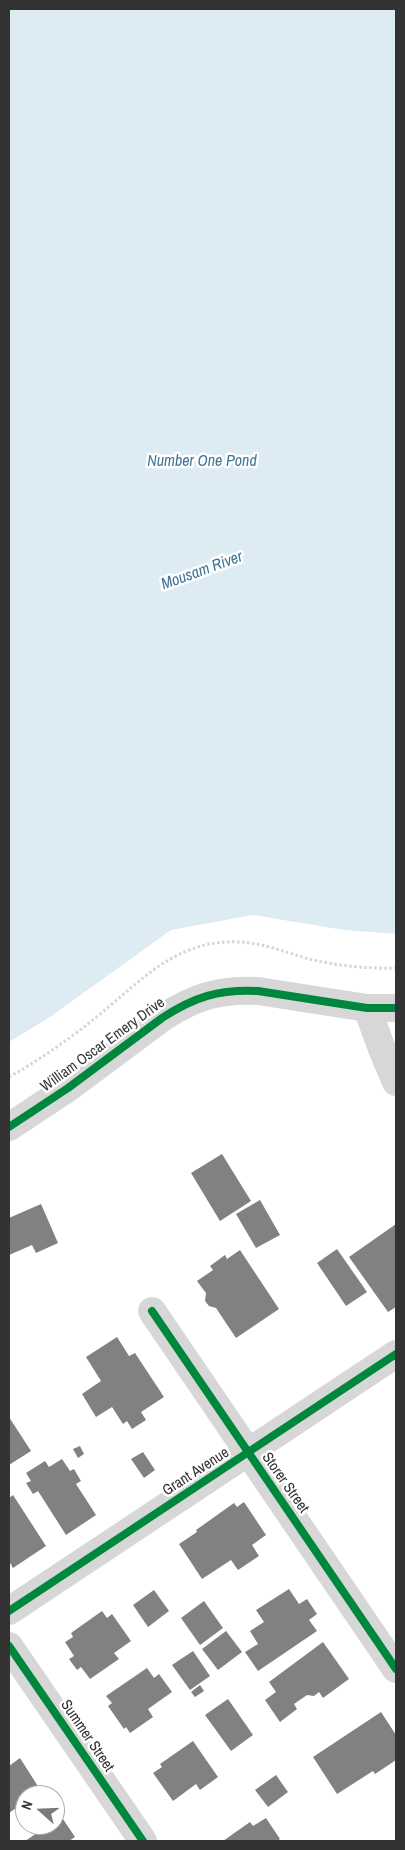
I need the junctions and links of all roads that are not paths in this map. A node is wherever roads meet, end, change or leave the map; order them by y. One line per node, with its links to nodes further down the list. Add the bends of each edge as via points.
1 (367, 1008): 2 (street, William Oscar Emery Drive); 3 (street); 4 (street, William Oscar Emery Drive, via 258,991 210,994 162,1018)
2 (396, 1008)
3 (396, 1082)
4 (9, 1127)
5 (152, 1311): 7 (street, Storer Street)
6 (396, 1354): 7 (street, Grant Avenue)
7 (248, 1454): 8 (street, Grant Avenue); 10 (street, Storer Street)
8 (9, 1611)
9 (9, 1646): 11 (street, Summer Street)
10 (396, 1669)
11 (143, 1841)

